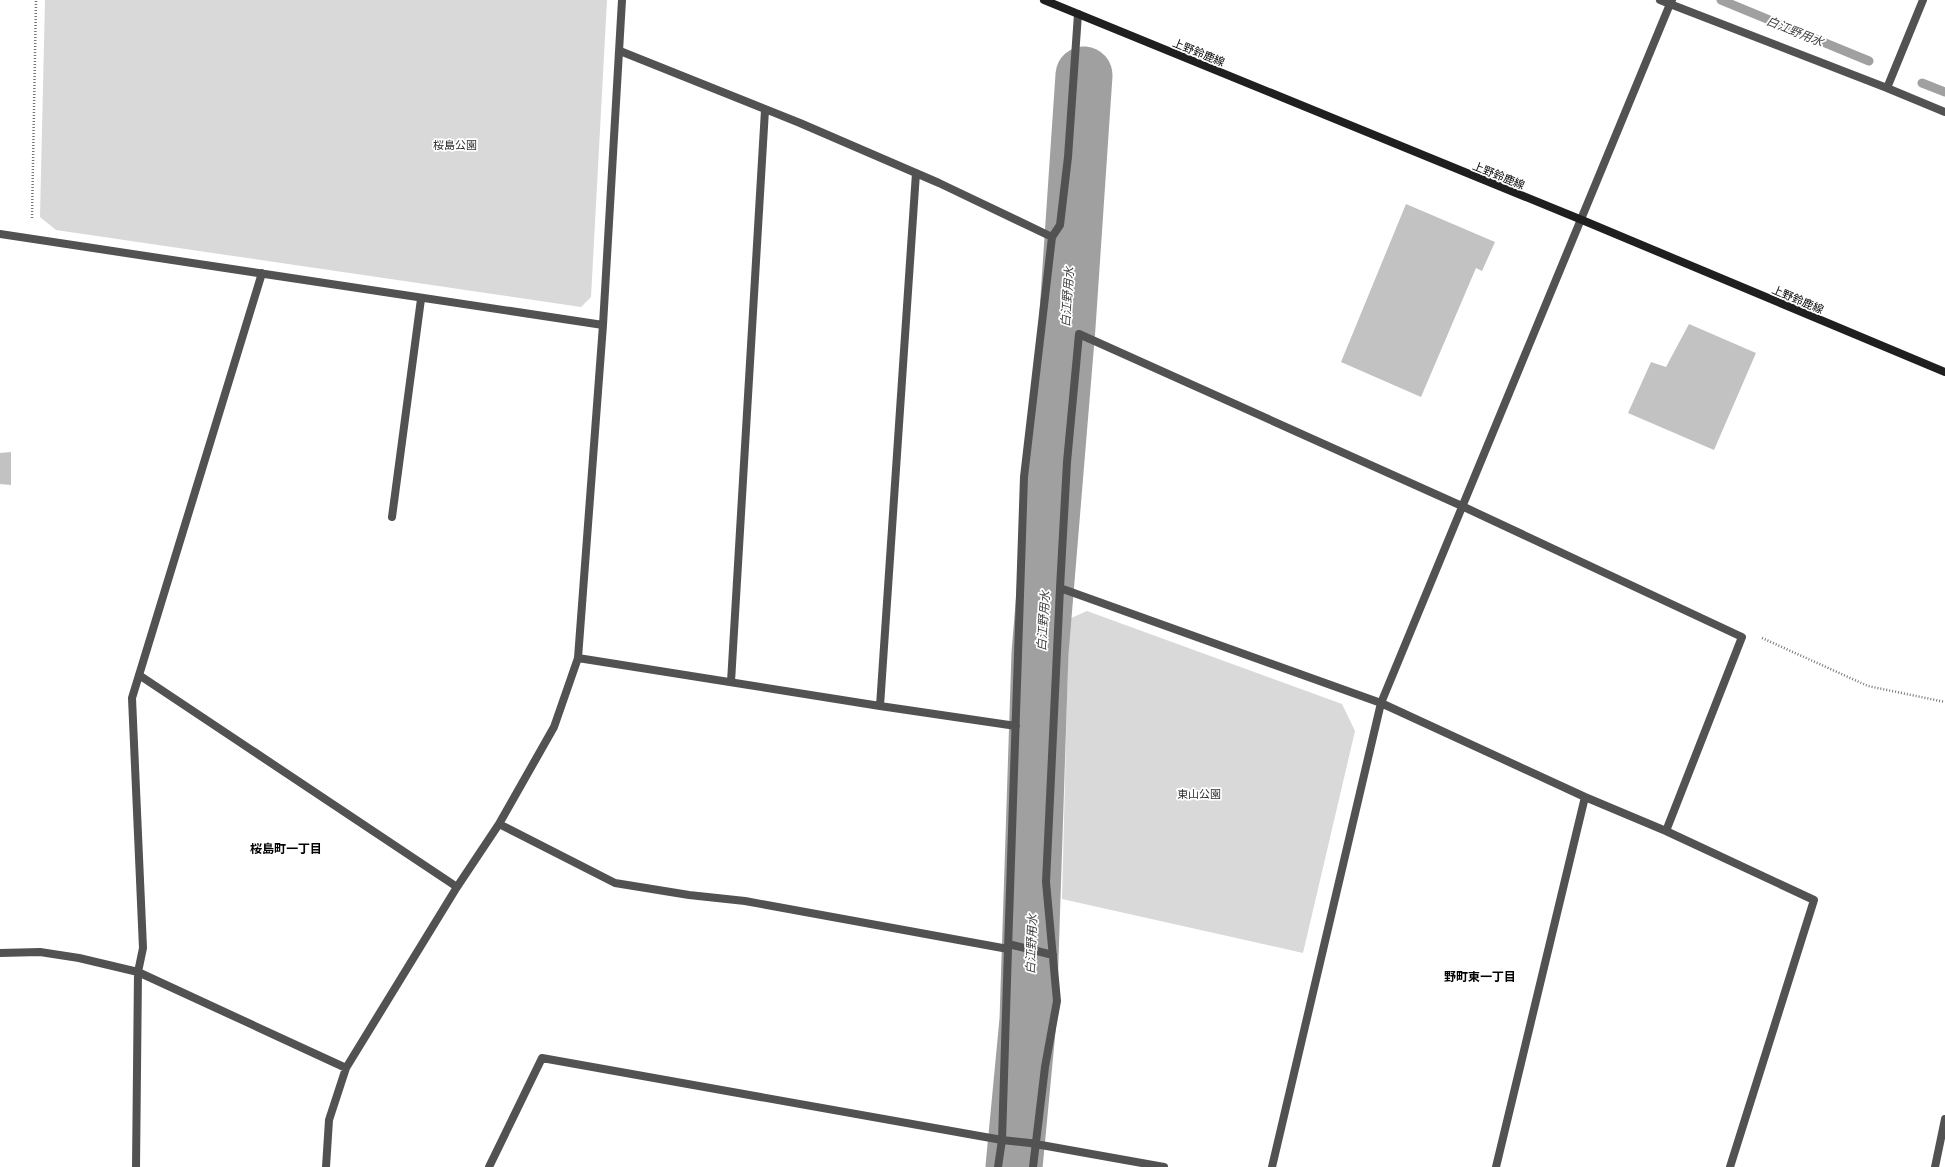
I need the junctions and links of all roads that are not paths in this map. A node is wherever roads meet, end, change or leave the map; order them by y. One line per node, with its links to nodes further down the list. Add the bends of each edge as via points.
1 (622, 0): 7 (street)
2 (1044, 0): 6 (main road, 上野鈴鹿線)
3 (1660, 0): 5 (street)
4 (1923, 0): 8 (street)
5 (1671, 2): 8 (street); 12 (street)
6 (1078, 14): 12 (main road, 上野鈴鹿線); 14 (street, via 1068,157 1060,225)
7 (620, 51): 9 (street); 17 (street)
8 (1887, 88): 10 (street)
9 (765, 110): 11 (street); 24 (street)
10 (1945, 112)
11 (916, 173): 14 (street); 26 (street)
12 (1582, 220): 18 (main road, 上野鈴鹿線); 19 (street)
13 (0, 234): 15 (street)
14 (1052, 237): 27 (street, via 1024,477)
15 (262, 274): 16 (street); 23 (street)
16 (421, 299): 17 (street); 20 (street)
17 (603, 325): 22 (street)
18 (1945, 372)
19 (1464, 506): 21 (street, via 1079,334 1067,462); 25 (street); 30 (street, via 1742,637)
20 (392, 517)
21 (1060, 588): 25 (street); 34 (street, via 1046,882)
22 (578, 658): 24 (street); 29 (street, via 554,727)
23 (140, 675): 31 (street); 35 (street, via 132,698 143,948)
24 (731, 682): 26 (street)
25 (1382, 703): 28 (street); 46 (street)
26 (880, 706): 27 (street)
27 (1016, 726): 32 (street)
28 (1585, 797): 30 (street); 47 (street)
29 (499, 824): 31 (street); 32 (street, via 615,883 746,901)
30 (1666, 831): 48 (street, via 1814,900)
31 (457, 887): 36 (street)
32 (1011, 946): 34 (street); 38 (street)
33 (0, 952): 35 (street, via 40,952 71,956)
34 (1053, 955): 39 (street, via 1057,1001)
35 (138, 972): 36 (street); 40 (street)
36 (346, 1068): 41 (street, via 329,1120)
37 (1945, 1118): 49 (street)
38 (1005, 1140): 39 (street); 42 (street, via 542,1058); 43 (street)
39 (1033, 1144): 44 (street); 45 (street)
40 (136, 1167)
41 (326, 1167)
42 (490, 1167)
43 (998, 1167)
44 (1034, 1167)
45 (1164, 1167)
46 (1272, 1167)
47 (1496, 1167)
48 (1730, 1167)
49 (1935, 1167)

